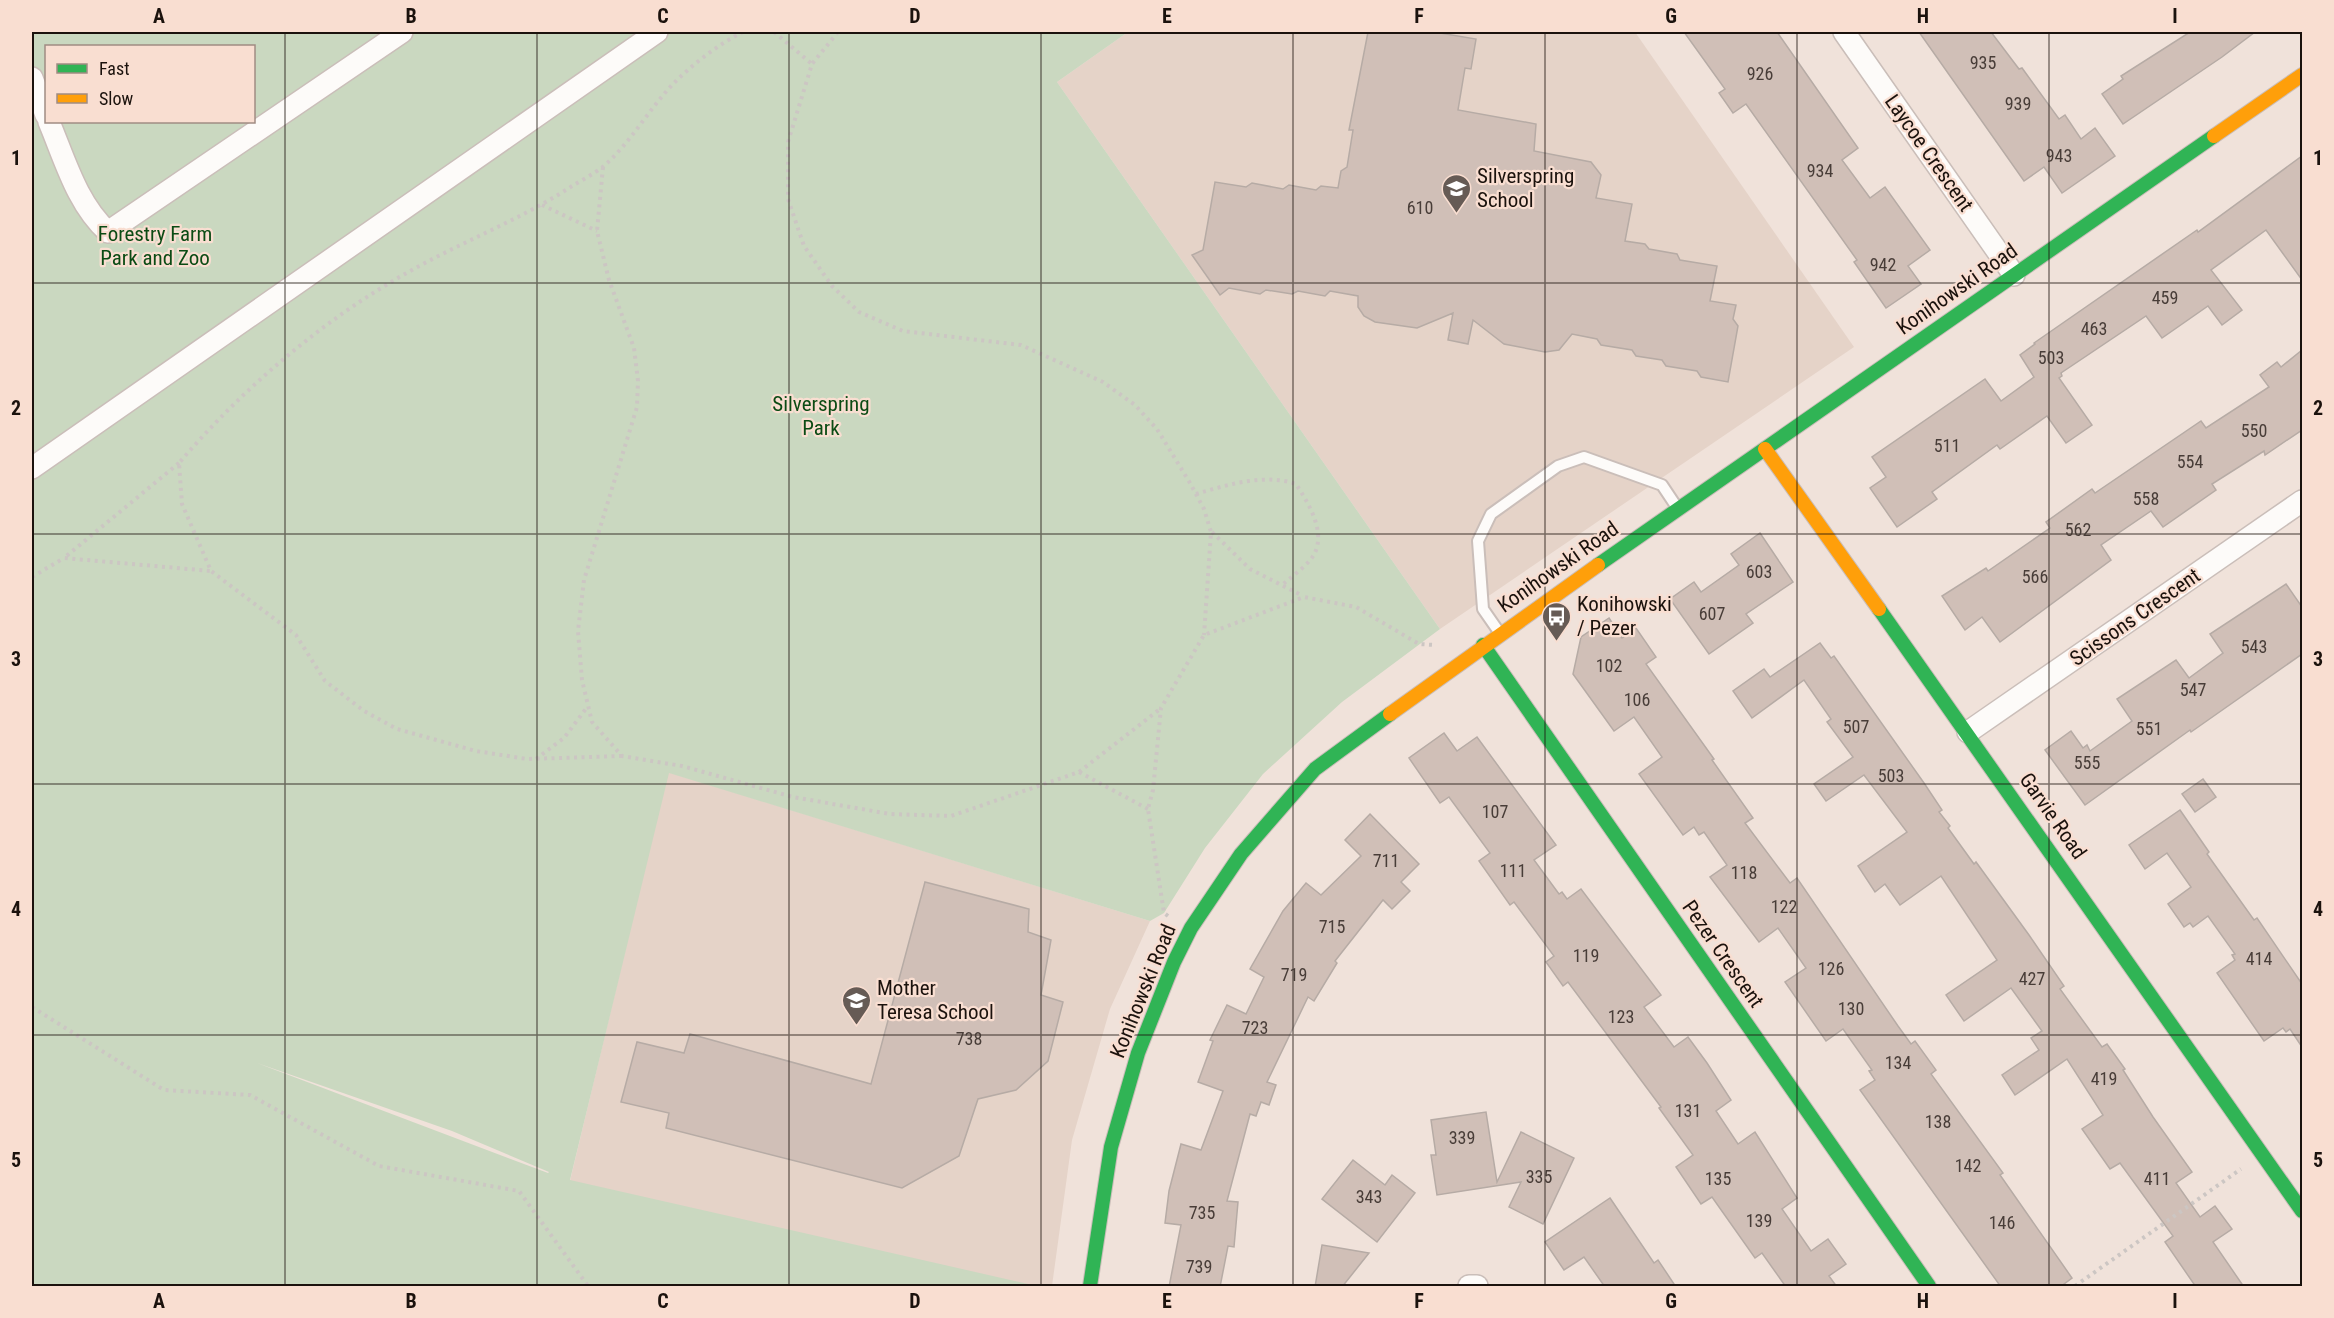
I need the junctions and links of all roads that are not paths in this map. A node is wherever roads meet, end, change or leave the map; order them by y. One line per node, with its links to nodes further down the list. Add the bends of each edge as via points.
1 (402, 32): 7 (street, via 108,232 95,220 78,192)
2 (657, 32): 10 (street)
3 (1844, 32): 8 (street, Laycoe Crescent)
4 (2302, 75): 8 (street, Konihowski Road)
5 (32, 78): 6 (street)
6 (45, 112)
7 (49, 123)
8 (2014, 275): 9 (street, Konihowski Road)
9 (1765, 449): 12 (street, Konihowski Road); 15 (street, Garvie Road)
10 (32, 468)
11 (2302, 501): 15 (street, Scissons Crescent)
12 (1678, 509): 13 (street, Konihowski Road); 13 (lane, via 1662,485 1584,457 1557,466 1491,514 1478,541 1483,609)
13 (1500, 633): 14 (street, Konihowski Road)
14 (1483, 645): 17 (street, Konihowski Road, via 1315,769 1241,854 1191,928 1138,1053 1110,1147); 20 (street, Pezer Crescent)
15 (1968, 732): 16 (street, Garvie Road)
16 (2302, 1211)
17 (1090, 1287)
18 (1469, 1287): 19 (street)
19 (1477, 1287)
20 (1929, 1287)

